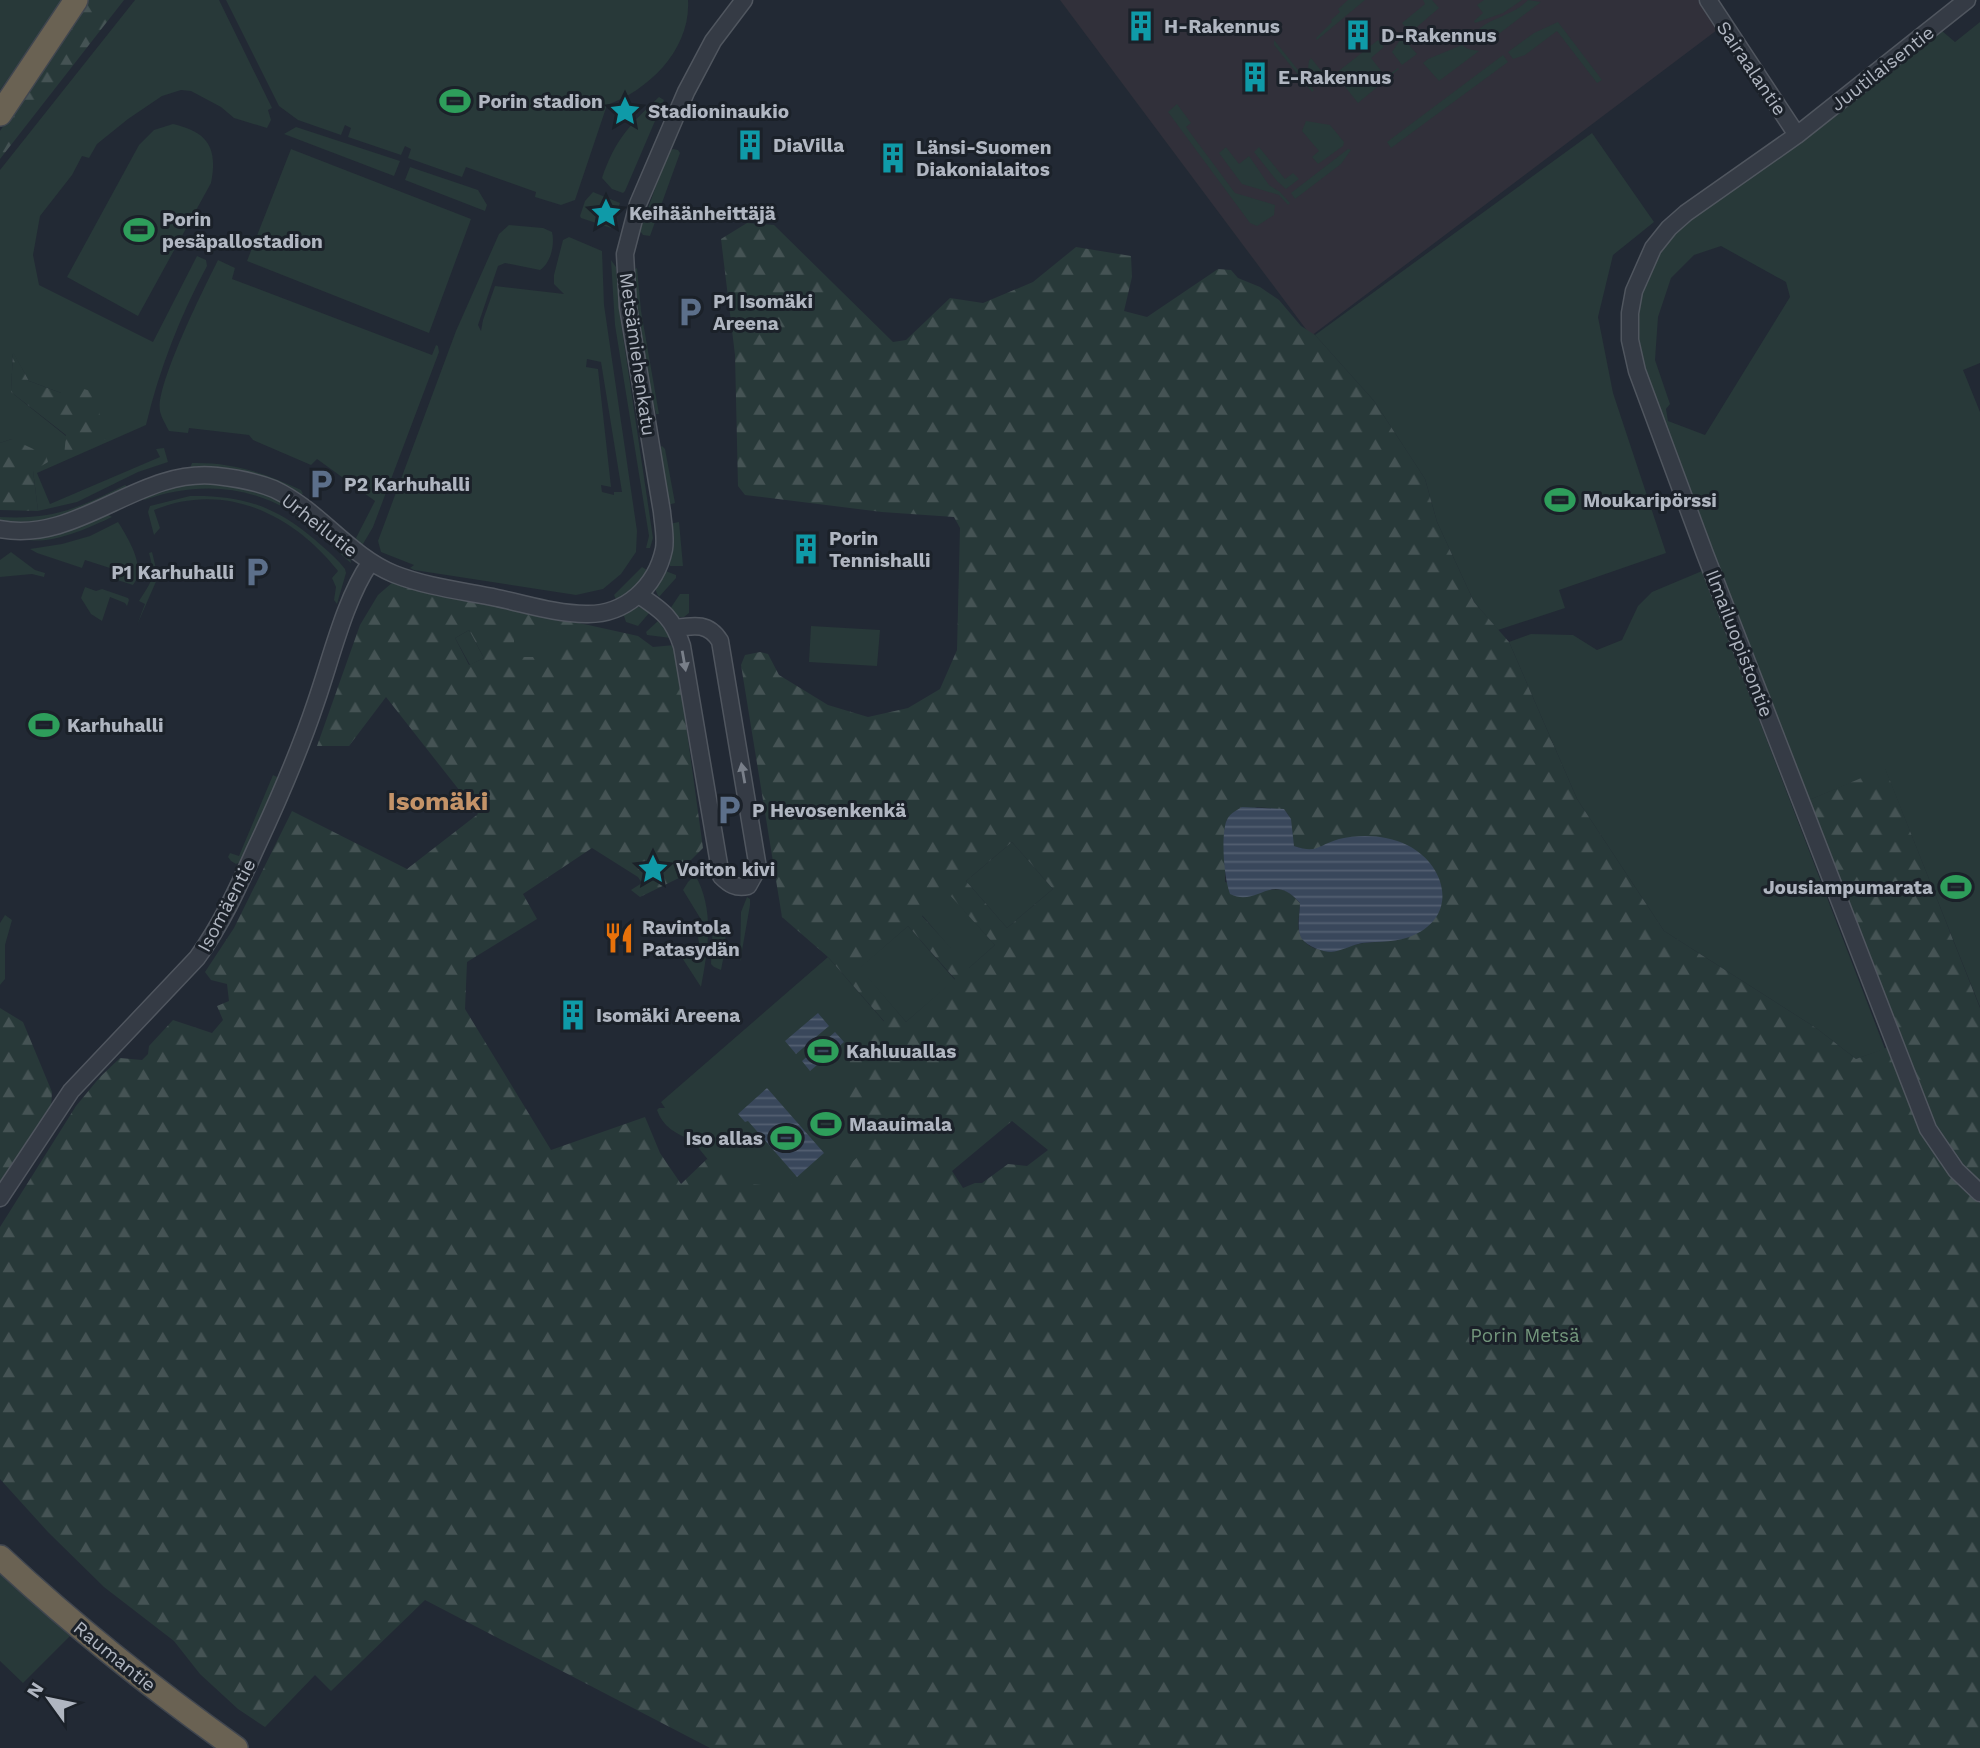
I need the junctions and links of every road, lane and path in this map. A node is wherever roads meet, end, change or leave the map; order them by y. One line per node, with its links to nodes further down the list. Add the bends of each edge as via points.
1 (76, 0): 5 (highway)
2 (744, 0): 9 (street, Metsämiehenkatu, via 692,79 651,168 628,235 628,307 664,537 659,567)
3 (1708, 0): 6 (street, Sairaalantie)
4 (1967, 0): 6 (street, Juutilaisentie)
5 (0, 114)
6 (1797, 135): 11 (street, Ilmailuopistontie, via 1669,228 1653,248 1634,291 1629,341 1705,554 1928,1129 1956,1170)
7 (0, 529): 8 (street, Urheilutie, via 50,527 83,518 145,487 179,477 215,476 273,489 300,505)
8 (370, 563): 9 (street, Urheilutie, via 418,582 587,614 616,610); 12 (street, Isomäentie, via 346,614 297,756 212,937 71,1091)
9 (639, 594): 10 (street)
10 (676, 628): 10 (street, one-way to 10, via 721,876 741,888 748,886 758,868 720,641 705,626)
11 (1980, 1193)
12 (0, 1198)
13 (0, 1557): 14 (highway, Raumantie, via 146,1682)
14 (236, 1748)

